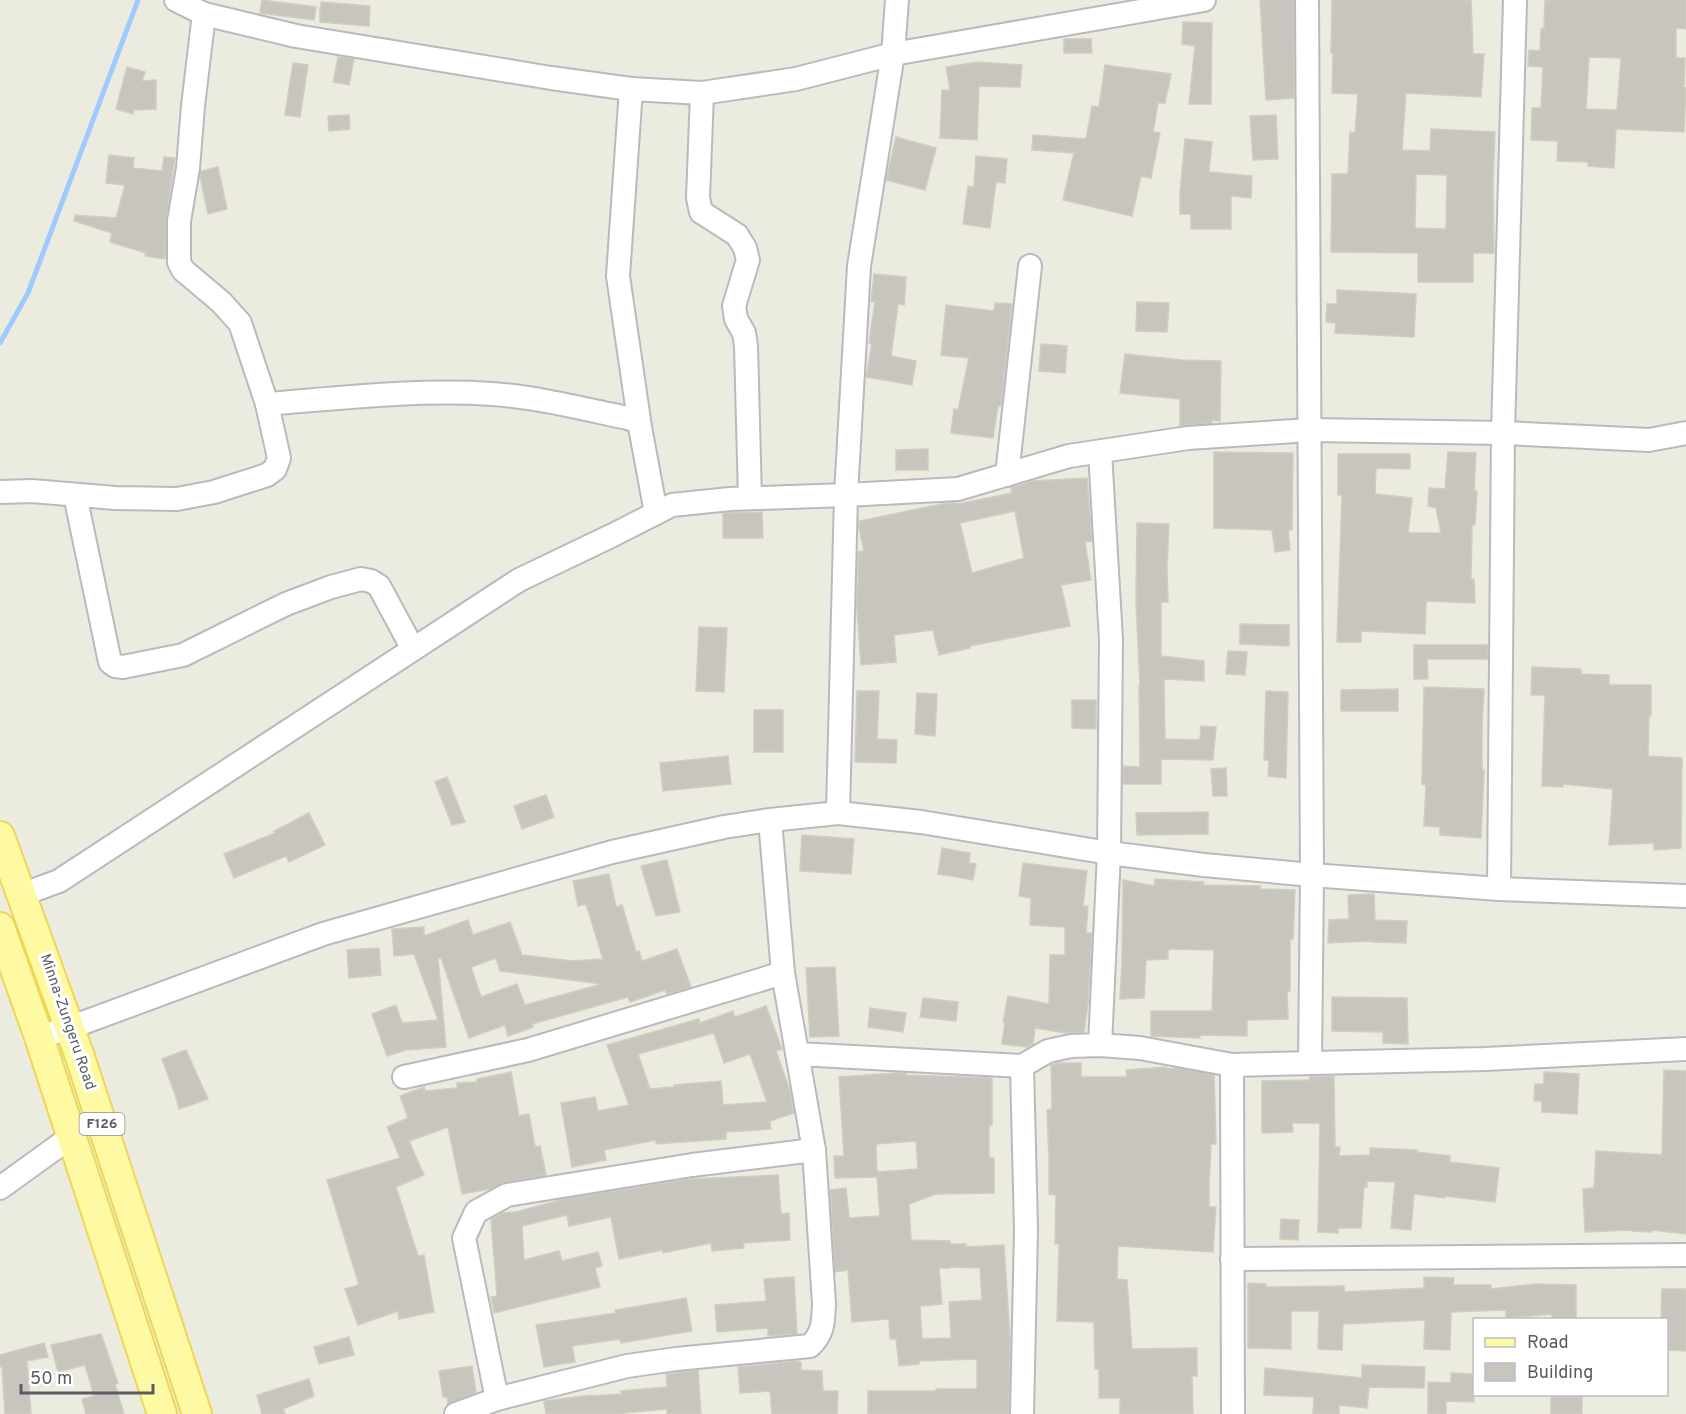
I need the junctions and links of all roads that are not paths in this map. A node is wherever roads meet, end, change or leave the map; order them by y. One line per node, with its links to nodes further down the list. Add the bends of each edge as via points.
1 (176, 0): 6 (street)
2 (897, 0): 7 (street)
3 (1307, 0): 13 (street)
4 (1515, 0): 14 (street)
5 (1194, 1): 7 (street)
6 (204, 14): 8 (street, via 296,36); 11 (street, via 179,221 179,262 240,323)
7 (893, 54): 9 (street, via 796,79); 20 (street, via 859,266)
8 (631, 89): 9 (street); 12 (street, via 618,276)
9 (702, 93): 21 (street, via 698,198 701,212 737,235 748,260 734,306 746,346)
10 (1030, 266): 17 (street)
11 (267, 404): 12 (street, via 432,392 494,394 628,418); 19 (street, via 279,458 275,469 267,475 177,499)
12 (640, 427): 22 (street)
13 (1310, 430): 14 (street); 16 (street, via 1188,438); 28 (street)
14 (1503, 434): 15 (street, via 1649,440); 29 (street)
15 (1686, 434)
16 (1100, 452): 17 (street, via 1069,456); 27 (street, via 1111,640)
17 (1007, 475): 20 (street, via 958,489)
18 (0, 492): 19 (street)
19 (75, 495): 23 (street, via 110,662 115,666 135,666 183,655 298,599 361,579 379,586)
20 (846, 495): 21 (street); 24 (street)
21 (750, 498): 22 (street, via 672,505)
22 (656, 513): 23 (street, via 519,580)
23 (413, 649): 30 (street, via 60,881)
24 (838, 813): 25 (street); 27 (street, via 921,822)
25 (770, 820): 33 (street); 34 (street, via 612,852 323,934)
26 (0, 836): 30 (main road, Minna-Zungeru Road / F126)
27 (1109, 853): 28 (street); 36 (street)
28 (1312, 875): 29 (street); 39 (street)
29 (1500, 889): 31 (street)
30 (21, 895): 34 (main road, Minna-Zungeru Road / F126)
31 (1686, 896)
32 (0, 927): 35 (main road, Minna-Zungeru Road / F126)
33 (783, 973): 38 (street); 42 (street, via 528,1050)
34 (69, 1028): 35 (street); 50 (main road, Minna-Zungeru Road / F126)
35 (39, 1037): 43 (main road, Minna-Zungeru Road / F126)
36 (1100, 1045): 40 (street, via 1140,1048); 41 (street, via 1048,1052)
37 (1686, 1049): 39 (street)
38 (797, 1054): 41 (street); 44 (street)
39 (1310, 1063): 40 (street)
40 (1232, 1065): 47 (street)
41 (1022, 1066): 52 (street, via 1026,1230)
42 (404, 1077)
43 (72, 1136): 45 (street); 49 (main road, Minna-Zungeru Road / F126)
44 (814, 1150): 48 (street, via 824,1304 823,1325 810,1346 627,1366); 48 (street, via 507,1195 477,1212 464,1238)
45 (0, 1188)
46 (1686, 1255): 47 (street)
47 (1232, 1259): 53 (street)
48 (496, 1399): 51 (street)
49 (162, 1414)
50 (197, 1414)
51 (456, 1414)
52 (1022, 1414)
53 (1233, 1414)

